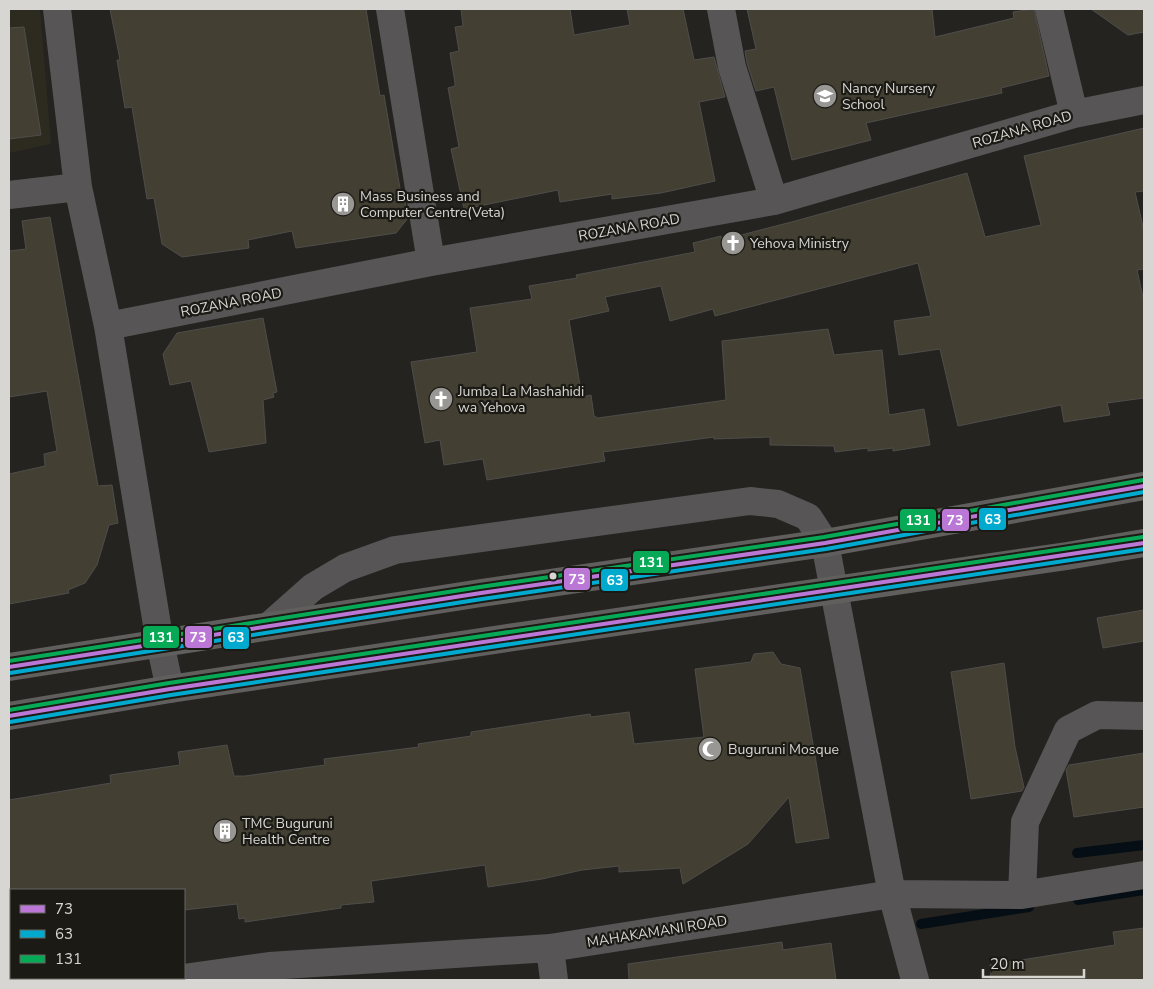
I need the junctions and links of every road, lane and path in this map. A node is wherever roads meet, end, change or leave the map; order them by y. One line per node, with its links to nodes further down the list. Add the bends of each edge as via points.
1 (57, 9): 7 (street)
2 (390, 9): 10 (street)
3 (721, 9): 9 (street, via 732,66)
4 (1049, 9): 6 (street)
5 (1144, 100): 6 (street, ROZANA ROAD)
6 (1074, 114): 9 (street, ROZANA ROAD)
7 (78, 187): 8 (street); 11 (street)
8 (9, 195)
9 (774, 201): 10 (street, ROZANA ROAD)
10 (432, 262): 11 (street, ROZANA ROAD)
11 (108, 326): 17 (street)
12 (1144, 486): 13 (main road)
13 (825, 543): 15 (street); 16 (main road); 16 (street, via 808,517 778,504 750,501 395,550 346,568 313,587)
14 (1144, 543): 15 (main road)
15 (833, 591): 19 (main road); 23 (street)
16 (270, 626): 17 (main road)
17 (160, 643): 18 (main road); 19 (street)
18 (9, 668)
19 (170, 689): 20 (main road)
20 (9, 716)
21 (1144, 716): 24 (street, via 1097,715 1068,730 1025,822)
22 (1144, 875): 24 (street, MAHAKAMANI ROAD)
23 (892, 894): 24 (street, MAHAKAMANI ROAD); 25 (street, MAHAKAMANI ROAD); 31 (street)
24 (1022, 895)
25 (550, 948): 26 (street, MAHAKAMANI ROAD); 30 (street)
26 (270, 973): 28 (street, MAHAKAMANI ROAD)
27 (183, 979): 29 (street, MAHAKAMANI ROAD)
28 (185, 979)
29 (169, 980)
30 (554, 980)
31 (915, 980)

